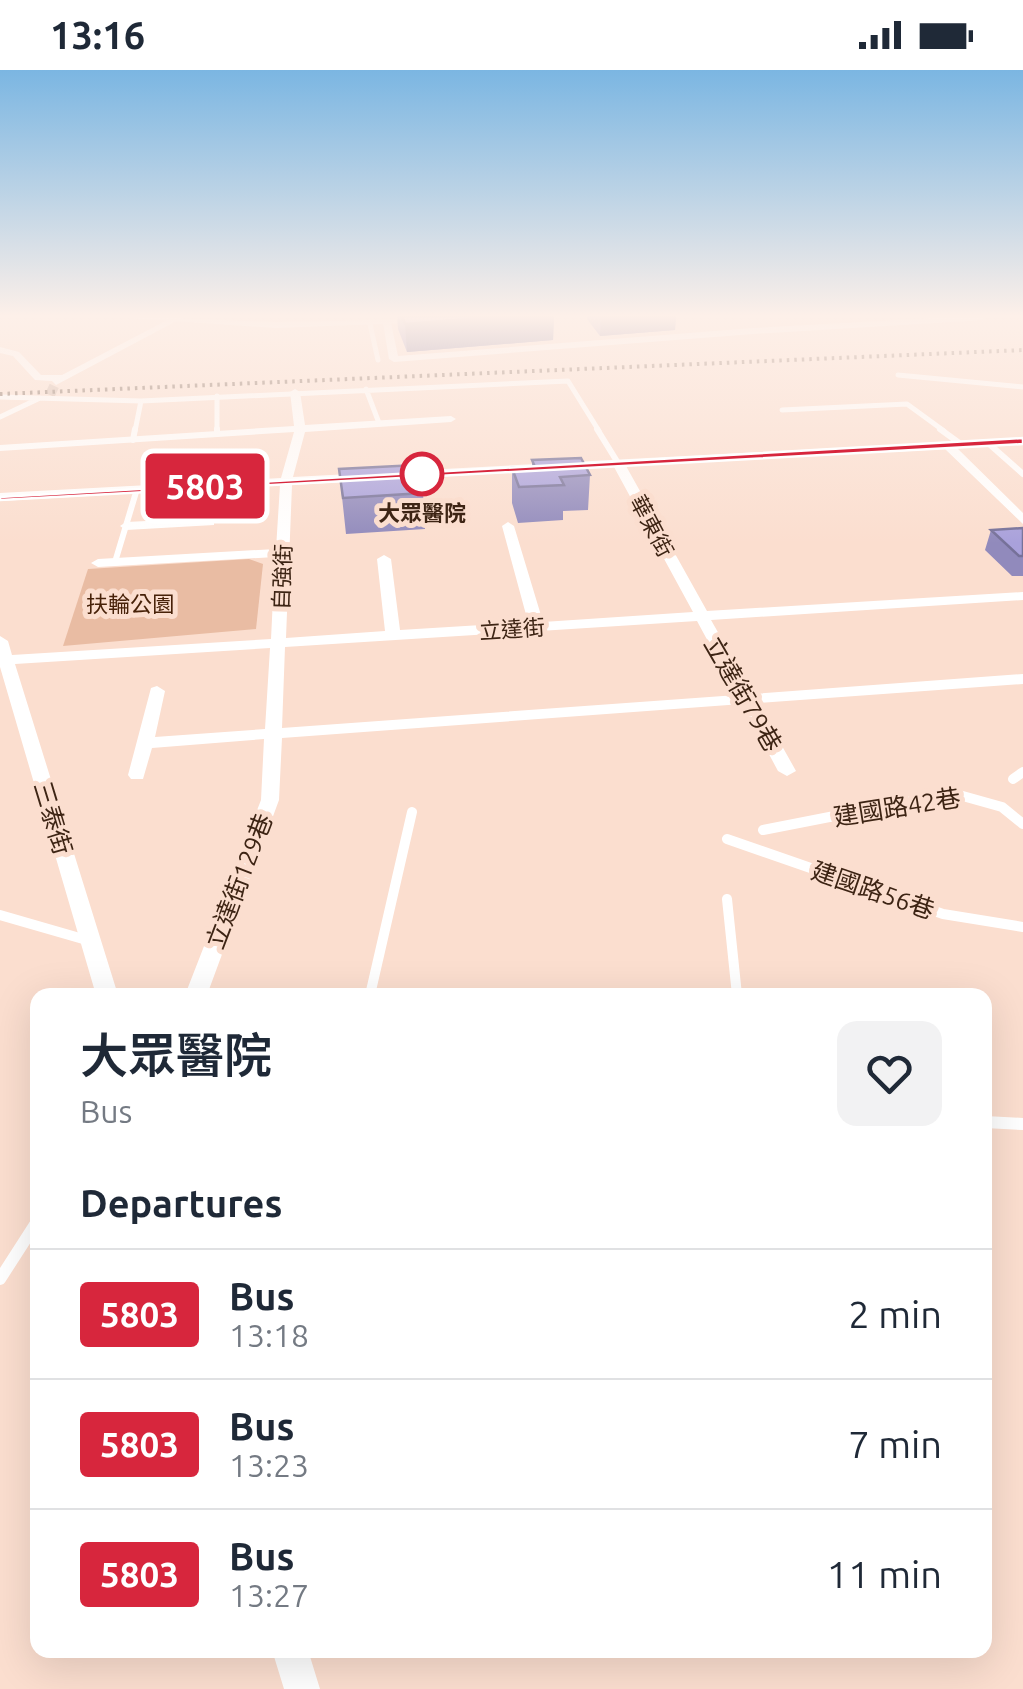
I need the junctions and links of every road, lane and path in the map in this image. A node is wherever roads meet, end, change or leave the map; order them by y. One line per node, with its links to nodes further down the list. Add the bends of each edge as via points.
1 (295, 392): 2 (lane, 華東街); 6 (lane, 華東街); 13 (street, 自強街)
2 (303, 392)
3 (367, 392): 12 (lane)
4 (574, 392): 21 (lane, 華東街)
5 (50, 395): 7 (lane, 華東街); 8 (lane, 華東街); 10 (lane)
6 (216, 396): 8 (lane, 華東街); 14 (lane)
7 (0, 397)
8 (142, 401): 15 (lane)
9 (782, 410): 18 (lane, via 907,404)
10 (0, 418)
11 (450, 419): 12 (street)
12 (378, 423): 13 (street)
13 (300, 428): 14 (street); 23 (street, 自強街)
14 (217, 434): 15 (street)
15 (132, 440): 20 (street)
16 (1023, 441): 17 (street)
17 (988, 443): 18 (street); 22 (lane)
18 (962, 444): 19 (street)
19 (948, 446): 21 (street); 26 (street)
20 (0, 448)
21 (618, 463): 23 (street); 35 (street, 華東街)
22 (1023, 474)
23 (286, 481): 24 (street); 30 (street, 自強街)
24 (137, 489): 25 (street); 28 (lane)
25 (0, 496)
26 (1023, 520)
27 (210, 522): 28 (street)
28 (126, 526): 32 (lane)
29 (508, 526): 36 (street)
30 (282, 553): 32 (street); 38 (street, 自強街)
31 (384, 559): 37 (street)
32 (116, 562): 33 (street)
33 (98, 563)
34 (1023, 596): 35 (street, 立達街)
35 (699, 617): 36 (street, 立達街); 42 (street, 立達街79巷)
36 (537, 627): 37 (street, 立達街)
37 (393, 637): 38 (street, 立達街)
38 (279, 644): 39 (street, 立達街); 43 (street, 立達街129巷)
39 (2, 654): 56 (street, 三泰街)
40 (1023, 679): 42 (street)
41 (157, 692): 44 (street)
42 (744, 700): 43 (street); 45 (street, 立達街79巷)
43 (274, 733): 44 (street); 58 (street, 立達街129巷, via 270,800)
44 (146, 743): 47 (street)
45 (786, 771)
46 (1023, 772): 48 (lane)
47 (137, 776)
48 (1013, 779)
49 (412, 812): 59 (lane)
50 (1023, 824): 51 (lane, 建國路42巷, via 1002,807 952,793)
51 (764, 830)
52 (727, 838): 55 (lane, 建國路56巷, via 943,914)
53 (727, 899): 60 (lane)
54 (0, 916): 56 (lane)
55 (1023, 927)
56 (91, 941): 57 (street, 三泰街)
57 (105, 988)
58 (199, 988)
59 (372, 988)
60 (736, 988)
61 (992, 1122): 62 (lane)
62 (1023, 1124)
63 (30, 1232): 64 (lane)
64 (0, 1279)
65 (292, 1658): 66 (street)
66 (302, 1689)

